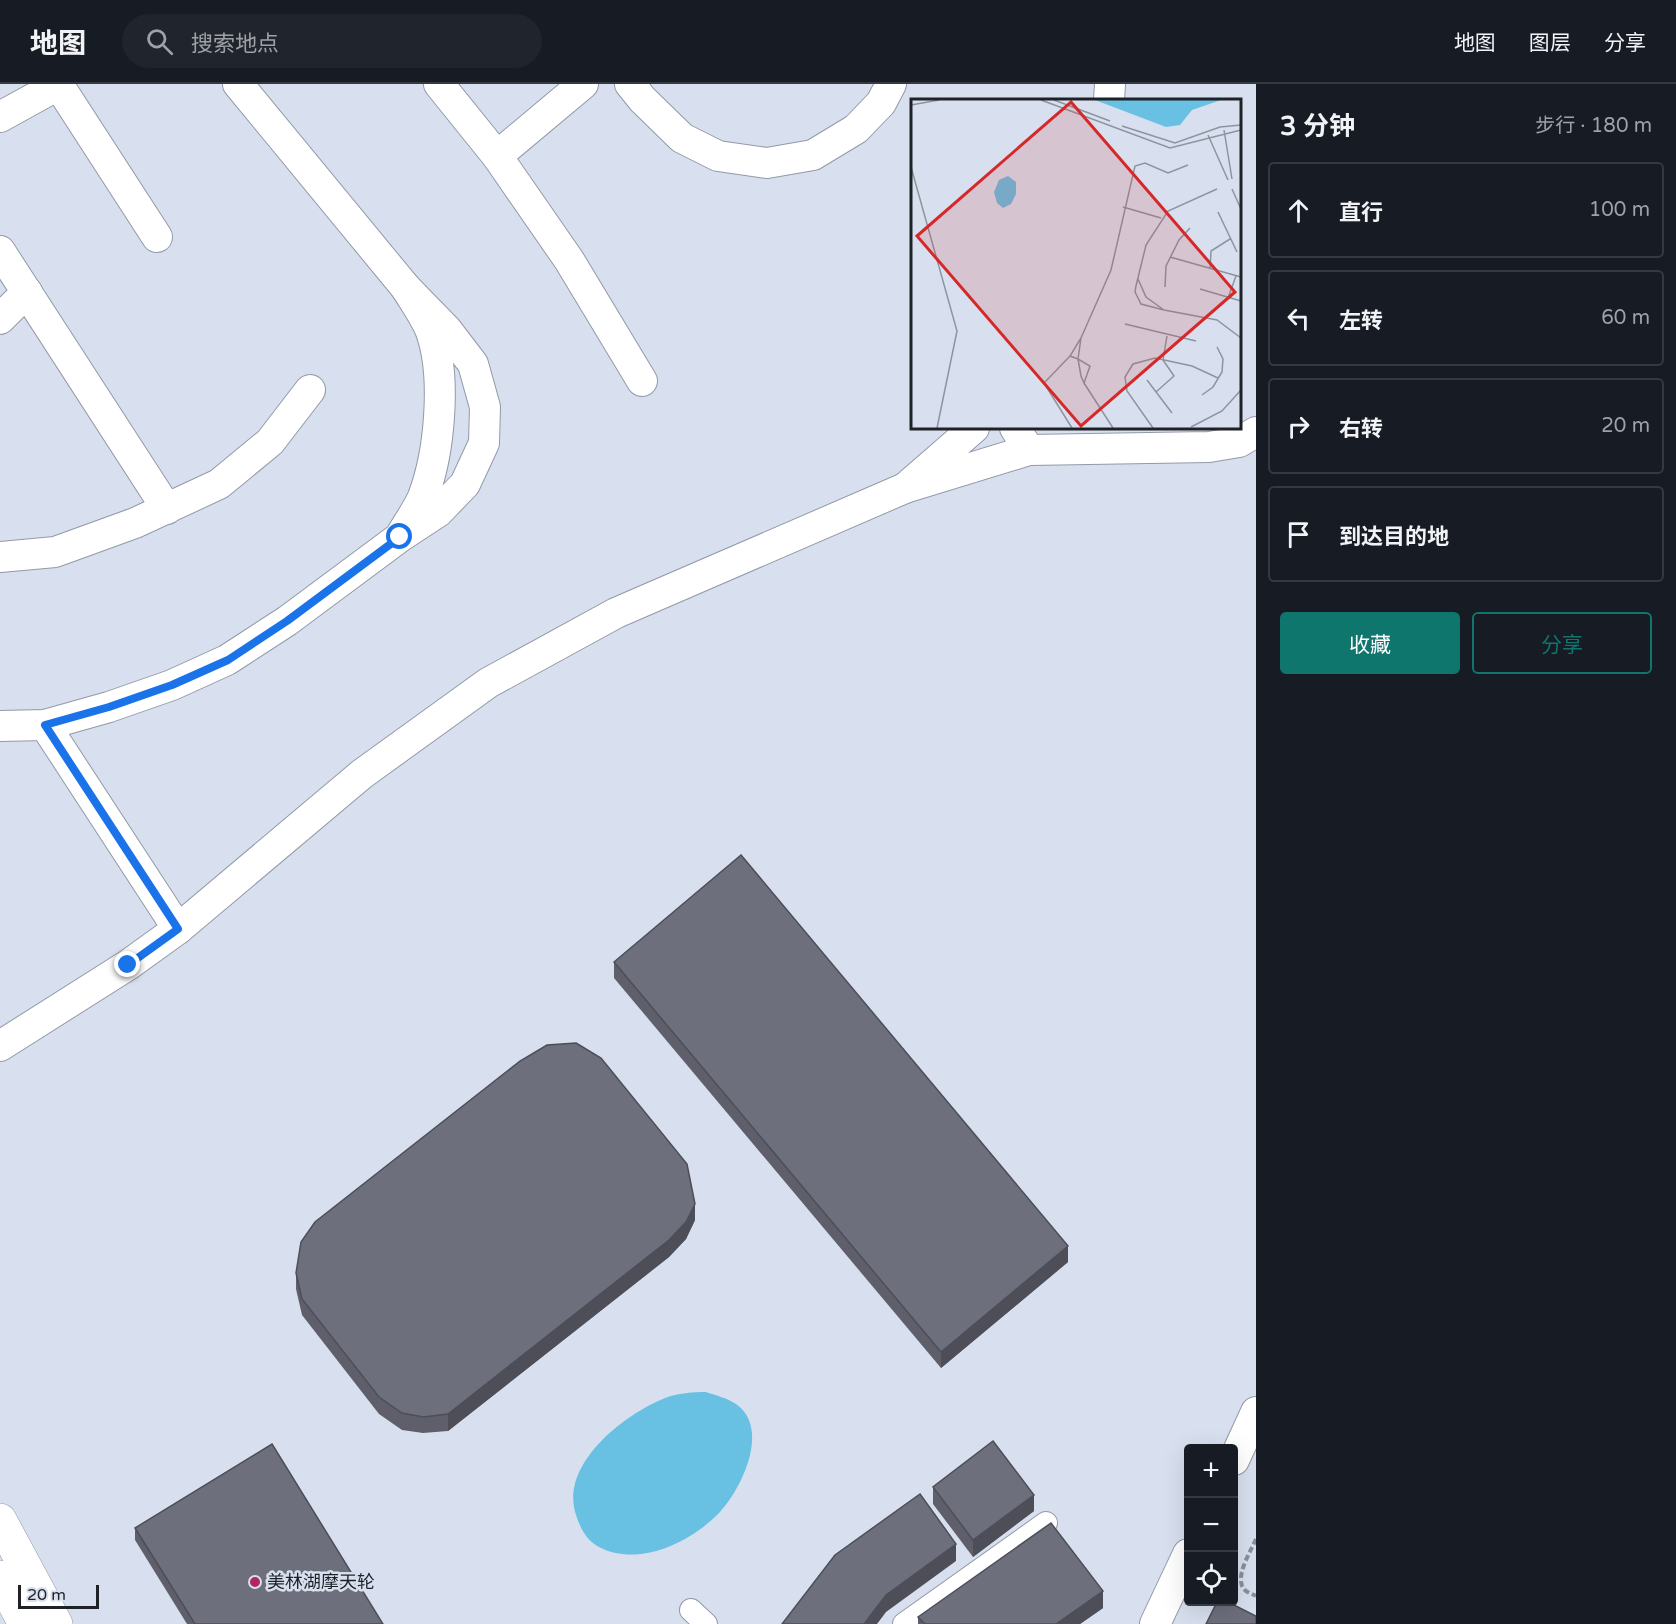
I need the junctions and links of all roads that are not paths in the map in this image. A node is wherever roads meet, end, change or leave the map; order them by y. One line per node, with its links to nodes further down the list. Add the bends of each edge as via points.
1 (58, 84): 9 (street); 11 (street)
2 (238, 84): 13 (street)
3 (439, 84): 10 (street)
4 (583, 84): 10 (street)
5 (630, 84): 6 (street, via 682,138 718,156 767,163 813,154 856,129 881,103)
6 (891, 84)
7 (1110, 84): 8 (street)
8 (1109, 99)
9 (0, 117)
10 (497, 156): 16 (street, via 568,260)
11 (157, 237)
12 (0, 251): 14 (street)
13 (406, 288): 23 (street, via 429,328 439,368 440,419 432,470 422,499); 23 (street, via 447,330 472,364 485,419 484,443 465,484 438,512)
14 (27, 292): 15 (street); 22 (street)
15 (0, 319)
16 (642, 381)
17 (310, 390): 22 (street, via 270,442 219,484)
18 (973, 429): 21 (street)
19 (1256, 432): 20 (street, via 1239,442 1209,447)
20 (1022, 439): 21 (street)
21 (905, 488): 27 (street, via 616,613 488,683 362,774)
22 (167, 509): 24 (street, via 55,552)
23 (400, 537): 25 (street, via 228,660 172,685)
24 (0, 557)
25 (45, 725): 26 (street); 27 (street)
26 (0, 726)
27 (178, 929): 28 (street)
28 (0, 1046)
29 (1256, 1412): 30 (street)
30 (1238, 1450)
31 (0, 1521): 36 (street)
32 (1046, 1523): 37 (street)
33 (1184, 1562): 38 (street)
34 (0, 1577): 35 (street)
35 (25, 1624)
36 (56, 1624)
37 (904, 1624)
38 (1155, 1624)

